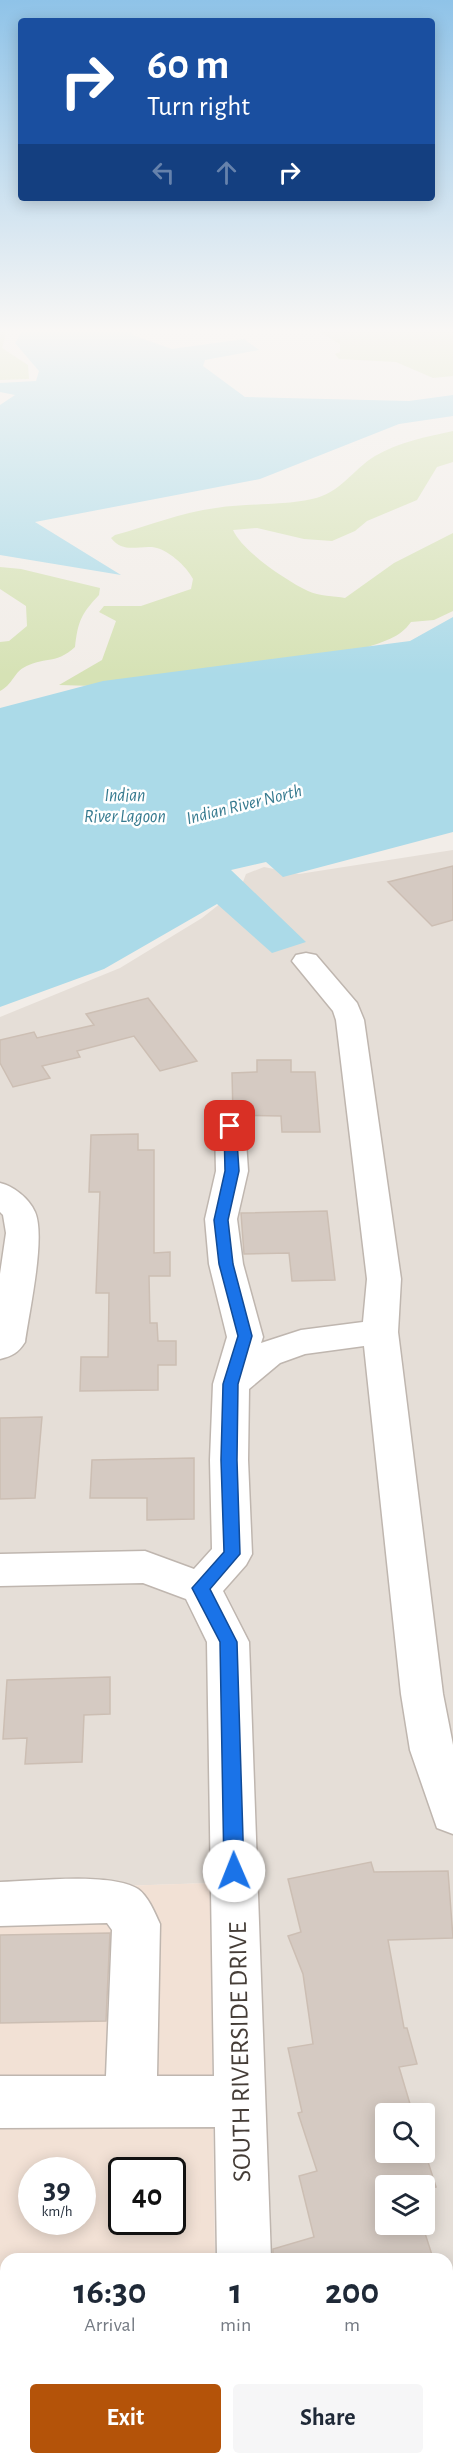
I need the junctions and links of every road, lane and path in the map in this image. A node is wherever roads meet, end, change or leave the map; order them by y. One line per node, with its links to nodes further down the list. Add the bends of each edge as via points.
1 (306, 961): 4 (street, via 347,1009 350,1020 384,1279)
2 (230, 1126): 6 (street, via 232,1171 221,1220 226,1264 245,1336)
3 (0, 1193): 5 (street, via 19,1212 23,1233 7,1342)
4 (380, 1332): 6 (street, via 293,1345 267,1354); 9 (street, via 422,1694 432,1750)
5 (0, 1347)
6 (231, 1384): 8 (street, via 232,1554)
7 (0, 1570): 8 (street, via 145,1567)
8 (201, 1588): 12 (street, SOUTH RIVERSIDE DRIVE, via 228,1642)
9 (453, 1814)
10 (0, 1904): 11 (street, via 108,1901 122,1905 136,1924)
11 (131, 2101): 12 (street); 13 (street)
12 (240, 2101): 14 (street, SOUTH RIVERSIDE DRIVE)
13 (0, 2102)
14 (244, 2253)

